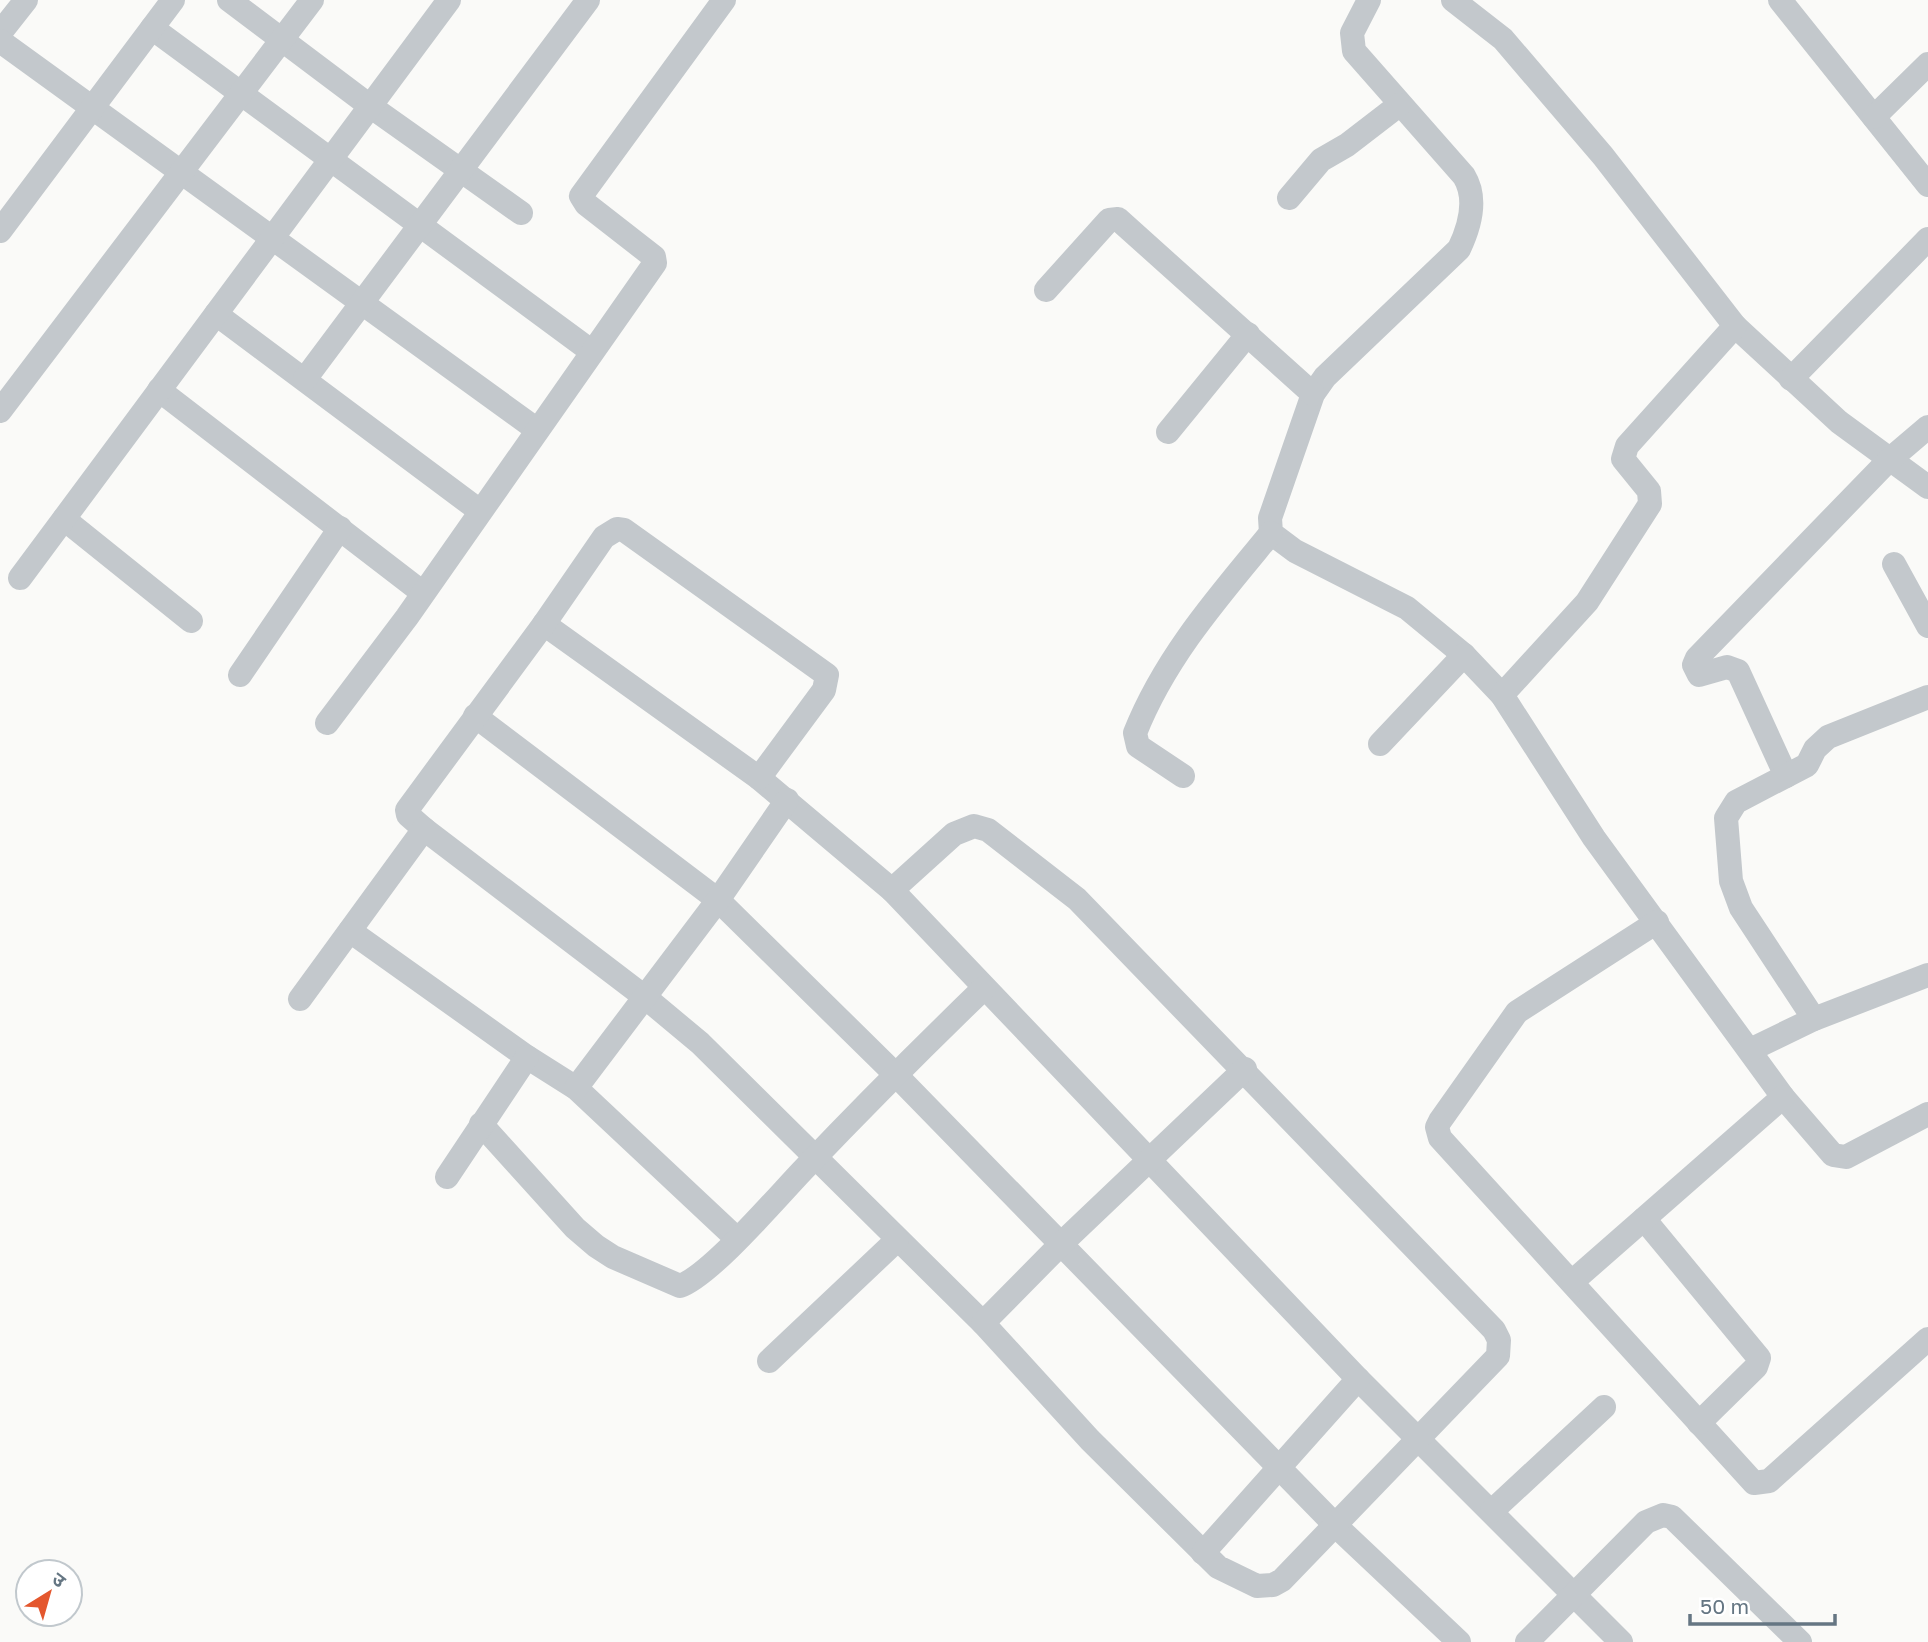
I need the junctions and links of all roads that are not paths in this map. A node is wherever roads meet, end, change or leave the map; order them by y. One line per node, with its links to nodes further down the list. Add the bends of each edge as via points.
1 (26, 0): 12 (street)
2 (173, 0): 11 (street)
3 (229, 0): 14 (street)
4 (312, 0): 14 (street)
5 (449, 0): 18 (street)
6 (588, 0): 22 (street)
7 (1369, 0): 17 (street, via 1354,26 1354,51)
8 (1453, 0): 34 (street, via 1503,39 1603,156)
9 (1780, 0): 20 (street)
10 (715, 3): 36 (street, via 581,196 656,260)
11 (152, 28): 16 (street); 19 (street)
12 (0, 33)
13 (0, 41): 19 (street)
14 (281, 41): 16 (street); 18 (street)
15 (1928, 64): 20 (street)
16 (240, 96): 21 (street); 23 (street)
17 (1399, 105): 25 (street, via 1321,160); 41 (street, via 1471,187 1465,236 1449,260 1325,377)
18 (370, 106): 21 (street); 22 (street)
19 (93, 107): 23 (street); 28 (street)
20 (1874, 117): 24 (street)
21 (328, 160): 27 (street); 29 (street)
22 (462, 169): 26 (street); 27 (street)
23 (180, 171): 29 (street); 39 (street)
24 (1928, 185)
25 (1289, 198)
26 (522, 213)
27 (420, 225): 32 (street); 36 (street)
28 (0, 232)
29 (273, 237): 32 (street); 33 (street)
30 (1928, 239): 38 (street)
31 (1046, 290): 35 (street, via 1109,220 1118,219)
32 (362, 301): 37 (street); 44 (street)
33 (216, 314): 37 (street); 40 (street)
34 (1735, 326): 38 (street); 60 (street, via 1627,446 1623,459 1650,491 1650,504 1587,602)
35 (1248, 334): 41 (street); 45 (street)
36 (592, 351): 44 (street)
37 (305, 379): 48 (street)
38 (1791, 379): 46 (street)
39 (8, 383): 42 (street)
40 (159, 390): 49 (street); 50 (street)
41 (1313, 394): 51 (street, via 1270,518)
42 (0, 411)
43 (1928, 427): 46 (street)
44 (536, 429): 48 (street)
45 (1168, 432)
46 (1888, 461): 47 (street); 66 (street, via 1694,665 1703,676 1727,667 1738,671)
47 (1928, 487)
48 (480, 511): 54 (street)
49 (64, 519): 53 (street); 55 (street)
50 (340, 528): 54 (street); 59 (street)
51 (1271, 533): 58 (street, via 1295,551 1407,608); 65 (street, via 1194,626 1135,733 1138,746)
52 (1894, 564): 57 (street)
53 (20, 578)
54 (423, 593): 63 (street)
55 (191, 621)
56 (544, 624): 62 (street); 67 (street); 67 (street, via 604,537 624,530 822,670 828,682 824,690)
57 (1928, 626)
58 (1464, 655): 60 (street); 64 (street)
59 (240, 675)
60 (1502, 695): 72 (street, via 1594,838)
61 (1928, 697): 66 (street, via 1828,737 1807,765)
62 (475, 716): 69 (street, via 408,805 408,815); 71 (street)
63 (327, 723)
64 (1380, 744)
65 (1183, 776)
66 (1787, 776): 78 (street, via 1736,802 1728,811 1731,881 1741,908)
67 (759, 778): 68 (street)
68 (787, 800): 70 (street); 71 (street)
69 (424, 829): 73 (street); 76 (street)
70 (892, 890): 75 (street); 81 (street, via 954,834 974,826 988,830 1077,899)
71 (718, 901): 76 (street); 82 (street)
72 (1657, 922): 79 (street); 94 (street, via 1517,1012 1437,1127 1440,1138)
73 (350, 931): 77 (street); 80 (street)
74 (1928, 975): 78 (street)
75 (984, 988): 82 (street); 88 (street)
76 (646, 998): 83 (street); 87 (street, via 700,1043)
77 (300, 999)
78 (1814, 1019): 79 (street)
79 (1750, 1050): 84 (street)
80 (527, 1057): 83 (street); 86 (street)
81 (1245, 1069): 88 (street); 101 (street, via 1499,1340 1498,1356)
82 (895, 1074): 87 (street); 93 (street)
83 (576, 1088): 91 (street)
84 (1783, 1097): 85 (street, via 1839,1158); 90 (street)
85 (1928, 1114)
86 (481, 1124): 89 (street); 91 (street, via 596,1246 673,1284 687,1283)
87 (817, 1156): 91 (street); 92 (street)
88 (1150, 1159): 93 (street); 98 (street)
89 (447, 1177)
90 (1644, 1219): 94 (street); 100 (street, via 1759,1358 1756,1367)
91 (737, 1238)
92 (897, 1240): 95 (street); 97 (street)
93 (1062, 1243): 95 (street); 102 (street)
94 (1573, 1281): 100 (street)
95 (983, 1323): 105 (street, via 1090,1440)
96 (1928, 1339): 100 (street, via 1769,1481 1754,1483 1747,1478)
97 (769, 1361)
98 (1358, 1379): 101 (street); 102 (street)
99 (1604, 1407): 103 (street)
100 (1699, 1423)
101 (1419, 1439): 103 (street); 104 (street)
102 (1278, 1465): 104 (street); 105 (street)
103 (1492, 1511): 106 (street)
104 (1336, 1526): 105 (street, via 1273,1585 1247,1583); 107 (street)
105 (1203, 1553)
106 (1573, 1595): 108 (street); 109 (street); 110 (street, via 1646,1522 1663,1515 1672,1517)
107 (1460, 1642)
108 (1527, 1642)
109 (1621, 1642)
110 (1800, 1642)

